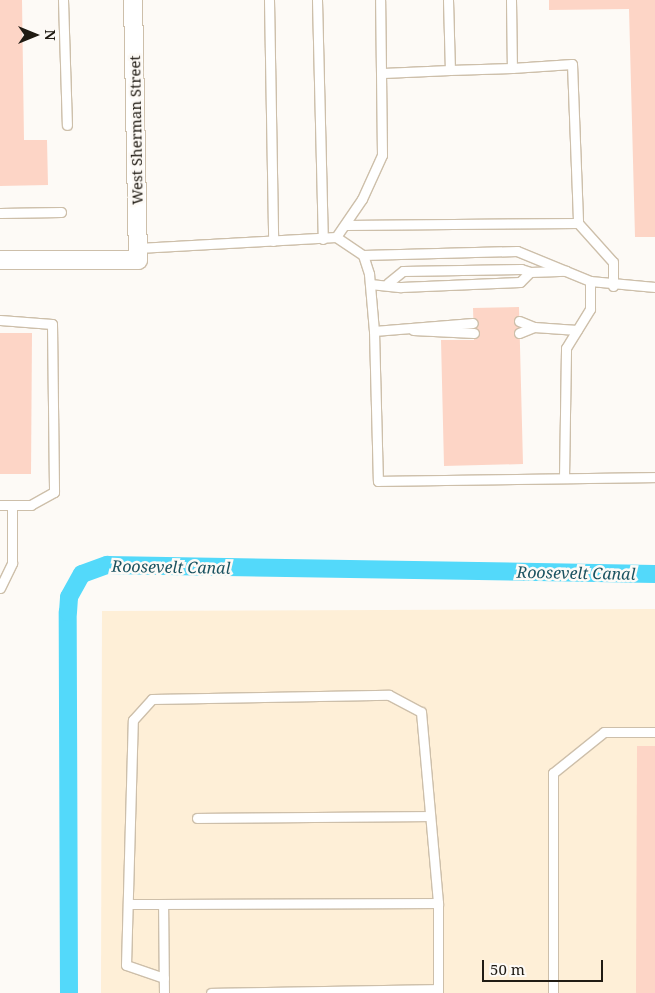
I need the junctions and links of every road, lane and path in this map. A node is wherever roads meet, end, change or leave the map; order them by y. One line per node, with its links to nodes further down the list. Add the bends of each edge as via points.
1 (63, 0): 11 (lane)
2 (133, 0): 19 (street, West Sherman Street)
3 (269, 0): 18 (lane)
4 (317, 0): 17 (lane)
5 (380, 0): 10 (lane)
6 (448, 0): 9 (lane)
7 (511, 0): 8 (lane)
8 (512, 68): 9 (lane); 14 (lane, via 572,64)
9 (450, 70): 10 (lane)
10 (383, 73): 15 (lane, via 382,155)
11 (66, 125)
12 (61, 212): 13 (lane)
13 (0, 213)
14 (578, 222): 15 (lane); 27 (lane, via 613,262)
15 (346, 224): 16 (lane)
16 (336, 237): 17 (lane); 20 (lane)
17 (323, 238): 18 (lane)
18 (273, 241): 19 (lane)
19 (138, 254): 21 (street)
20 (363, 255): 22 (lane, via 517,250); 25 (lane)
21 (0, 260)
22 (569, 271): 23 (lane); 24 (lane)
23 (530, 272): 26 (lane, via 520,282 401,287); 26 (lane, via 521,269 403,271)
24 (590, 281): 27 (lane); 34 (lane, via 590,309)
25 (370, 284): 26 (lane); 35 (lane)
26 (388, 284)
27 (613, 286): 28 (lane)
28 (655, 287)
29 (0, 320): 41 (lane, via 52,324 54,492 42,502)
30 (519, 321): 32 (lane)
31 (473, 323): 33 (lane, via 423,325)
32 (534, 328): 34 (lane); 37 (lane)
33 (413, 330): 35 (lane); 36 (lane)
34 (577, 330): 39 (lane, via 566,348)
35 (374, 331): 39 (lane, via 378,481)
36 (474, 333)
37 (519, 333)
38 (655, 477): 39 (lane)
39 (564, 478)
40 (0, 505): 41 (lane)
41 (12, 505): 42 (lane, via 12,563)
42 (0, 588)
43 (655, 732): 53 (lane, via 604,732 553,773)
44 (430, 816): 45 (lane); 46 (lane); 47 (lane, via 421,712 389,695 152,699 133,720)
45 (197, 818)
46 (438, 903): 48 (lane); 50 (lane)
47 (128, 904): 48 (lane); 49 (lane, via 126,965)
48 (163, 904): 49 (lane)
49 (164, 978): 51 (lane)
50 (438, 991): 52 (lane)
51 (164, 993)
52 (211, 993)
53 (553, 993)

